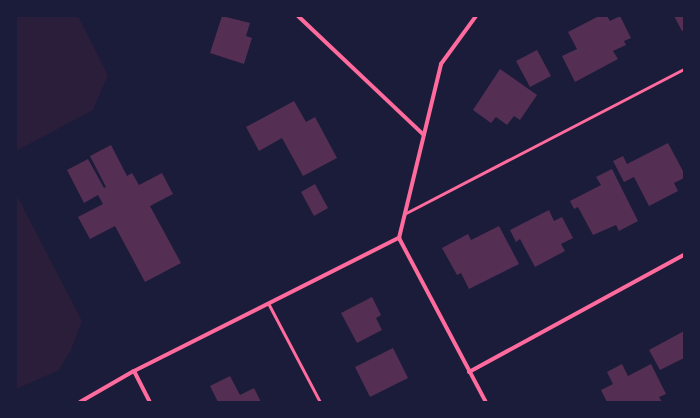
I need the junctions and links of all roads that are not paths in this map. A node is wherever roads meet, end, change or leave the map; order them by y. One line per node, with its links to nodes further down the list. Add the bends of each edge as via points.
1 (298, 16): 4 (street)
2 (476, 16): 4 (street, via 441,64)
3 (684, 69): 5 (lane)
4 (424, 135): 5 (street)
5 (404, 214): 6 (street)
6 (399, 238): 8 (street); 10 (street)
7 (684, 255): 10 (street)
8 (268, 303): 9 (street); 13 (lane)
9 (134, 371): 11 (street); 12 (street)
10 (469, 372): 14 (street)
11 (80, 402)
12 (150, 402)
13 (320, 402)
14 (486, 402)

